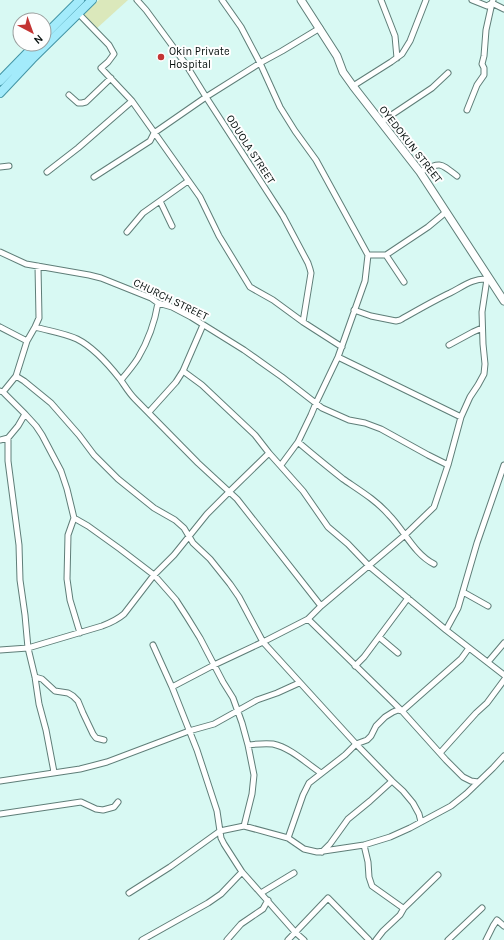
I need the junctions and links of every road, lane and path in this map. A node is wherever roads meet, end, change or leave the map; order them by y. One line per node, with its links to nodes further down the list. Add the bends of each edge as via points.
1 (80, 0): 12 (main road)
2 (92, 0): 11 (main road)
3 (137, 0): 23 (street, ODUOLA STREET, via 172,45)
4 (222, 0): 16 (street, via 241,27)
5 (301, 0): 13 (street, OYEDOKUN STREET)
6 (381, 0): 15 (street, via 395,36)
7 (426, 0): 15 (street, via 406,48)
8 (472, 0): 9 (street, via 486,6)
9 (492, 2): 10 (street); 25 (street, via 482,64 484,75)
10 (504, 9)
11 (78, 13): 18 (street, via 114,54 101,68); 21 (main road)
12 (52, 28)
13 (320, 28): 16 (street); 20 (street, OYEDOKUN STREET)
14 (28, 52): 19 (main road)
15 (397, 58): 20 (street)
16 (260, 63): 23 (street); 40 (street, via 280,107 316,160)
17 (448, 73): 26 (street, via 432,88)
18 (111, 78): 22 (street, via 86,102 78,103); 24 (street)
19 (0, 81)
20 (353, 86): 26 (street, OYEDOKUN STREET)
21 (0, 93)
22 (69, 95)
23 (206, 98): 27 (street); 48 (street, ODUOLA STREET, via 283,216 310,269)
24 (132, 101): 27 (street); 30 (street)
25 (467, 110)
26 (381, 122): 31 (street, OYEDOKUN STREET)
27 (154, 133): 33 (street, via 150,141); 34 (street)
28 (9, 166): 29 (street)
29 (0, 167)
30 (47, 172)
31 (420, 172): 32 (street, via 441,165); 36 (street, OYEDOKUN STREET)
32 (457, 176)
33 (94, 177)
34 (188, 181): 35 (street); 48 (street, via 200,197 219,236 250,287)
35 (160, 201): 37 (street); 38 (street, via 143,213)
36 (446, 212): 41 (street); 43 (street, OYEDOKUN STREET)
37 (172, 226)
38 (128, 232)
39 (0, 252): 42 (street, CHURCH STREET, via 26,264)
40 (368, 255): 41 (street); 47 (street, via 365,282)
41 (386, 255): 44 (street)
42 (38, 266): 46 (street, CHURCH STREET, via 101,278); 51 (street, via 38,318)
43 (486, 275): 45 (street, OYEDOKUN STREET); 47 (street, via 400,320 371,316); 52 (street)
44 (404, 282)
45 (504, 301)
46 (158, 302): 49 (street, CHURCH STREET); 59 (street, via 156,315 138,358)
47 (354, 310): 55 (street)
48 (303, 322): 55 (street)
49 (203, 324): 57 (street); 61 (street, CHURCH STREET, via 263,363)
50 (0, 327): 53 (street)
51 (35, 327): 53 (street); 59 (street, via 78,340 89,347)
52 (482, 328): 54 (street); 64 (street, via 484,374)
53 (27, 341): 58 (street)
54 (449, 345)
55 (342, 347): 56 (street)
56 (338, 357): 61 (street); 64 (street)
57 (183, 372): 62 (street); 68 (street, via 208,390 255,435)
58 (16, 376): 60 (street); 75 (street, via 51,403 94,455 118,479 154,508 175,520)
59 (121, 380): 62 (street, via 127,390)
60 (2, 391): 63 (street)
61 (316, 403): 67 (street); 70 (street, CHURCH STREET, via 349,420 381,429)
62 (149, 412): 72 (street)
63 (25, 414): 65 (street); 73 (street, via 42,435 61,471)
64 (461, 417): 70 (street)
65 (8, 438): 66 (street); 90 (street, via 8,461 19,545 20,580)
66 (0, 440)
67 (298, 442): 69 (street); 74 (street, via 373,500)
68 (269, 453): 69 (street); 72 (street)
69 (281, 465): 77 (street, via 328,527)
70 (448, 465): 74 (street, via 434,507)
71 (504, 465): 79 (street)
72 (229, 492): 75 (street); 81 (street)
73 (74, 518): 78 (street); 85 (street, via 68,535 67,578 70,600)
74 (406, 535): 76 (street, via 425,559); 77 (street)
75 (189, 536): 78 (street); 87 (street, via 192,543 210,559 230,584)
76 (434, 564)
77 (369, 566): 80 (street); 81 (street)
78 (154, 575): 85 (street, via 119,618 112,623); 95 (street, via 176,600)
79 (463, 592): 82 (street); 84 (street)
80 (408, 598): 84 (street); 86 (street)
81 (321, 606): 83 (street)
82 (488, 606)
83 (308, 619): 87 (street); 96 (street)
84 (446, 630): 91 (street)
85 (80, 633): 90 (street)
86 (379, 637): 93 (street); 96 (street)
87 (263, 642): 95 (street); 100 (street)
88 (504, 643): 94 (street)
89 (153, 645): 101 (street)
90 (28, 648): 92 (street); 98 (street)
91 (469, 648): 94 (street); 103 (street, via 461,659)
92 (0, 650)
93 (398, 653)
94 (488, 662): 97 (street)
95 (214, 665): 101 (street); 102 (street)
96 (355, 666): 103 (street)
97 (504, 675)
98 (35, 677): 105 (street, via 42,679 55,691 73,696 93,734 96,738); 110 (street)
99 (504, 680): 108 (street, via 487,703)
100 (300, 683): 102 (street); 106 (street)
101 (172, 687): 104 (street)
102 (237, 710): 104 (street, via 214,724); 107 (street)
103 (402, 711): 106 (street, via 398,710 385,717 371,736); 108 (street)
104 (189, 731): 110 (street, via 107,762); 119 (street, via 217,811)
105 (104, 740)
106 (356, 744): 111 (street); 113 (street)
107 (248, 745): 111 (street, via 272,744 283,748); 118 (street, via 254,775)
108 (440, 753): 114 (street, via 463,777)
109 (504, 756): 114 (street)
110 (54, 772): 112 (street)
111 (321, 773): 120 (street, via 305,789)
112 (0, 781)
113 (392, 781): 117 (street, via 413,803); 122 (street, via 348,819)
114 (478, 782): 117 (street, via 451,806)
115 (118, 802): 116 (street, via 114,807 103,810 81,802)
116 (0, 814)
117 (421, 822): 121 (street)
118 (244, 826): 119 (street); 120 (street)
119 (220, 831): 123 (street, via 224,844); 126 (street)
120 (288, 838): 122 (street, via 304,849)
121 (364, 846): 122 (street); 129 (street, via 372,886)
122 (322, 852)
123 (242, 872): 127 (street); 133 (street, via 221,894 208,903)
124 (294, 873): 127 (street)
125 (438, 875): 129 (street)
126 (129, 894)
127 (261, 894): 128 (street)
128 (268, 900): 132 (street); 134 (street, via 263,909 240,924)
129 (404, 908): 138 (street)
130 (482, 908): 139 (street)
131 (504, 926): 140 (street, via 497,920)
132 (295, 932): 135 (street); 136 (street); 137 (street, via 328,898)
133 (142, 940)
134 (227, 940)
135 (288, 940)
136 (304, 940)
137 (369, 940)
138 (376, 940)
139 (448, 940)
140 (486, 940)

